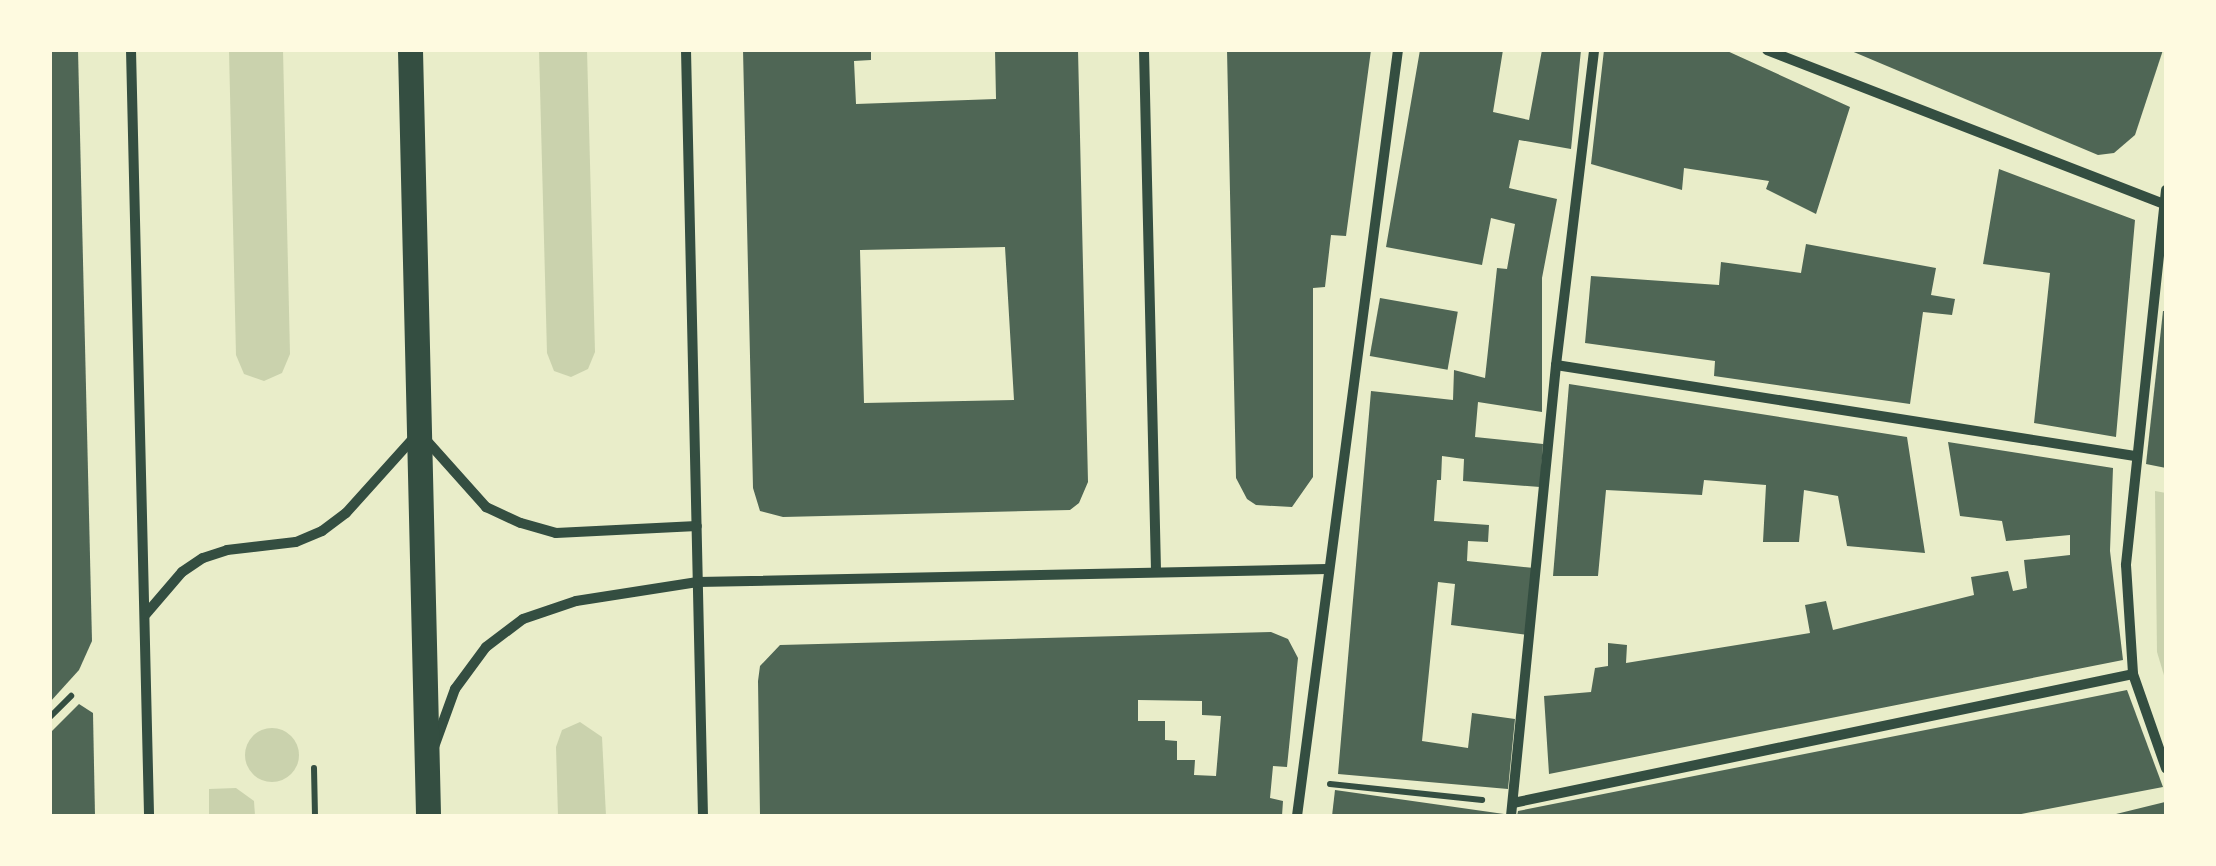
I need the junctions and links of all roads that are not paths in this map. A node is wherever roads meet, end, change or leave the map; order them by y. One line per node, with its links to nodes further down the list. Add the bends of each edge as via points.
1 (131, 50): 17 (street)
2 (410, 50): 11 (main road)
3 (686, 50): 13 (street)
4 (1144, 50): 15 (street)
5 (1398, 50): 14 (street)
6 (1594, 50): 10 (street)
7 (1767, 50): 9 (street)
8 (2166, 190): 9 (street)
9 (2162, 203): 12 (street)
10 (1556, 365): 12 (street); 21 (street)
11 (419, 432): 13 (street, via 486,507 521,523 556,533); 17 (street, via 322,531 203,558); 20 (main road)
12 (2135, 456): 18 (street, via 2126,565)
13 (697, 526): 16 (street)
14 (1327, 569): 15 (street); 25 (street)
15 (1156, 572): 16 (street)
16 (698, 582): 20 (street, via 576,601 523,619 486,647 455,689); 24 (street)
17 (145, 616): 22 (street)
18 (2133, 674): 19 (street); 21 (street)
19 (2166, 768)
20 (426, 770): 23 (main road)
21 (1512, 803): 26 (street)
22 (150, 816)
23 (428, 816)
24 (704, 816)
25 (1297, 816)
26 (1511, 816)

